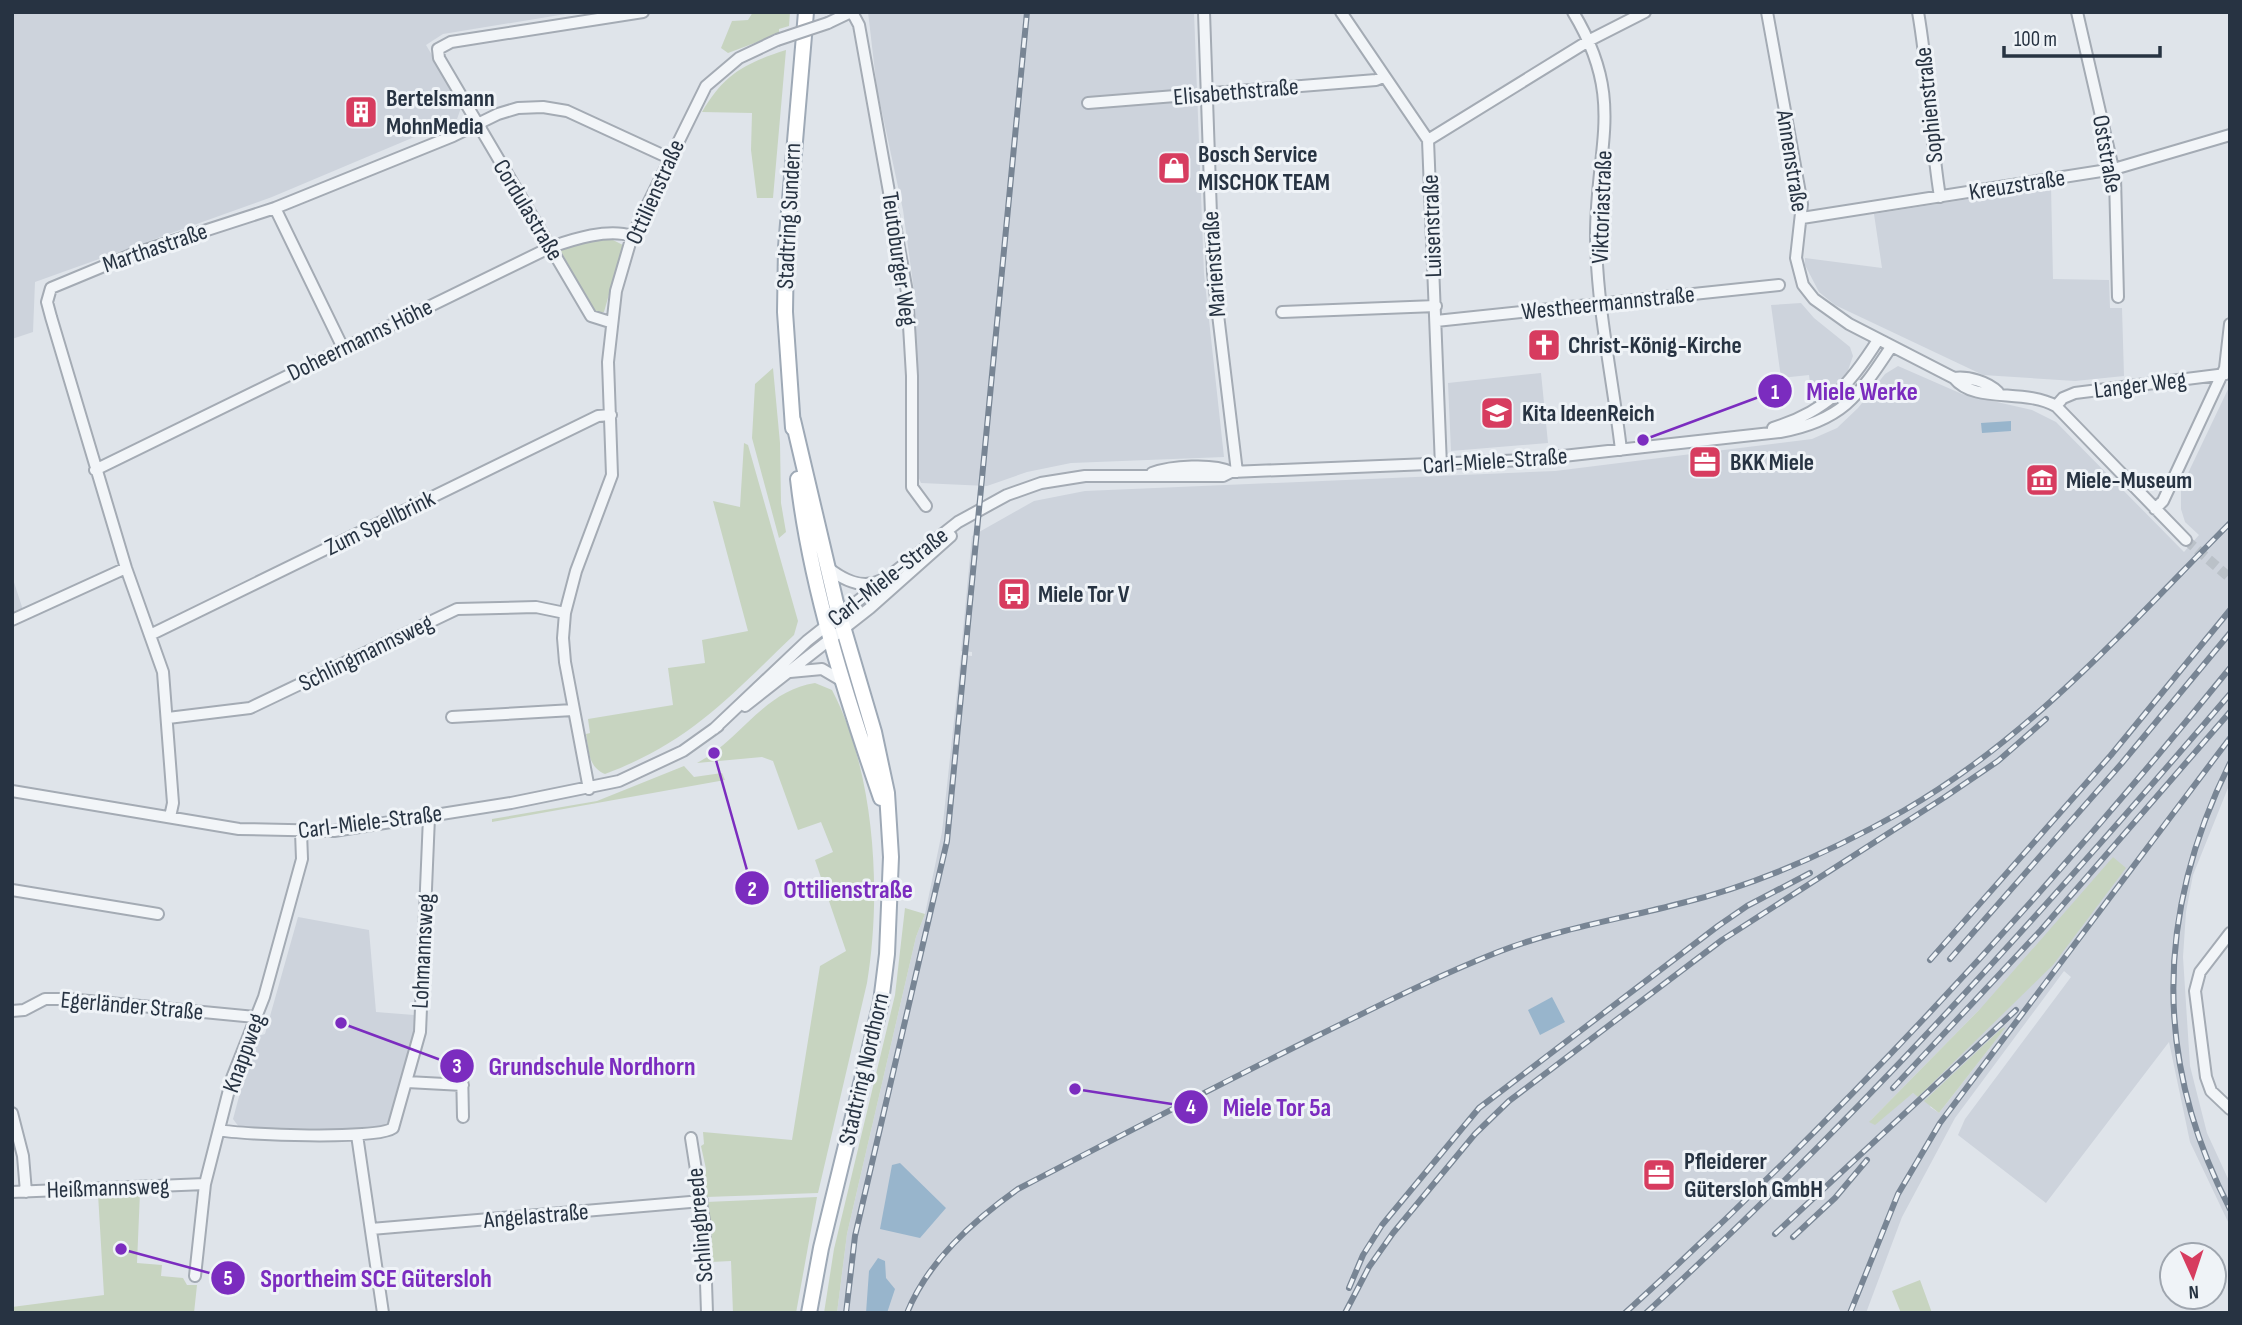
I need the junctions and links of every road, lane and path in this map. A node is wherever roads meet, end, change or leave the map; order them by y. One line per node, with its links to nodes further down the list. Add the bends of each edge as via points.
1 (643, 12): 15 (street, Cordulastraße, via 451,42 439,49 439,58)
2 (806, 12): 39 (main road, Stadtring Sundern, via 786,247 785,312)
3 (851, 12): 18 (street, Ottilienstraße, bridge, via 738,58 706,86); 45 (street, Teutoburger Weg, via 859,25 907,292 912,487)
4 (1204, 12): 13 (street, Marienstraße)
5 (1340, 12): 12 (street, Luisenstraße)
6 (1573, 12): 11 (street, Viktoriastraße)
7 (1645, 12): 11 (street)
8 (1767, 12): 22 (street, Annenstraße)
9 (1918, 12): 20 (street, Sophienstraße)
10 (2077, 12): 19 (street, Oststraße)
11 (1590, 40): 17 (street); 27 (street, Viktoriastraße, via 1606,103 1596,237)
12 (1384, 77): 13 (street, Elisabethstraße); 17 (street, Luisenstraße)
13 (1206, 95): 14 (street, Elisabethstraße); 44 (street, Marienstraße, via 1213,274)
14 (1088, 103)
15 (477, 122): 18 (street, Marthastraße, via 518,108 555,108 587,118); 21 (street, Marthastraße); 24 (street, Cordulastraße)
16 (2230, 135): 19 (street, Kreuzstraße)
17 (1428, 140): 28 (street, Luisenstraße)
18 (669, 158): 23 (street, Ottilienstraße)
19 (2114, 169): 20 (street, Kreuzstraße); 26 (street, Oststraße)
20 (1940, 197): 22 (street, Kreuzstraße)
21 (275, 208): 35 (street); 43 (street, Marthastraße, via 133,254 51,288 47,303)
22 (1802, 218): 33 (street, Annenstraße, via 1796,258 1803,285 1829,312)
23 (632, 236): 24 (street, Doheermanns Höhe, via 591,236); 31 (street, Ottilienstraße)
24 (551, 247): 31 (street, Cordulastraße, via 591,316); 35 (street, Doheermanns Höhe)
25 (1779, 285): 27 (street, Westheermannstraße)
26 (2118, 297)
27 (1603, 303): 30 (street, Westheermannstraße); 41 (street, Viktoriastraße)
28 (1436, 306): 29 (street); 30 (street, Luisenstraße)
29 (1282, 312)
30 (1436, 321): 42 (street, Luisenstraße)
31 (610, 322): 38 (street, Ottilienstraße)
32 (2230, 324): 36 (street)
33 (1878, 340): 34 (street, Annenstraße); 40 (street, Carl-Miele-Straße, via 1857,371 1826,403)
34 (1891, 347): 37 (street, via 1954,378 1960,386 1988,396 2036,397); 40 (street, Carl-Miele-Straße, via 1857,395 1835,414 1808,427)
35 (342, 348): 43 (street, Doheermanns Höhe)
36 (2226, 374): 37 (street, Langer Weg, via 2075,393); 46 (street)
37 (2056, 406): 46 (street)
38 (611, 415): 52 (street, Ottilienstraße, via 612,475); 55 (street, Zum Spellbrink, via 598,416)
39 (793, 420): 49 (main road, Stadtring Sundern); 54 (main road, Stadtring Sundern, via 803,523)
40 (1757, 432): 41 (street, Carl-Miele-Straße)
41 (1621, 450): 42 (street, Carl-Miele-Straße)
42 (1441, 466): 44 (street, Carl-Miele-Straße)
43 (95, 470): 50 (street)
44 (1234, 472): 47 (street, Carl-Miele-Straße, via 1085,476 1041,483)
45 (926, 506)
46 (2155, 509): 48 (street)
47 (973, 514): 51 (street, Carl-Miele-Straße); 54 (street, Carl-Miele-Straße)
48 (2186, 540)
49 (827, 567): 51 (street, via 860,583 877,582); 54 (main road, Stadtring Sundern)
50 (126, 568): 53 (street); 55 (street)
51 (893, 573): 54 (street, Carl-Miele-Straße)
52 (565, 613): 58 (street, Ottilienstraße, via 565,662); 60 (street, Schlingmannsweg, via 536,607 457,609 250,708)
53 (12, 620)
54 (836, 626): 56 (street, Carl-Miele-Straße); 57 (main road, Stadtring Nordhorn); 61 (street, Carl-Miele-Straße, via 770,674); 66 (main road, Stadtring Nordhorn, via 874,732)
55 (150, 635): 60 (street, via 163,672)
56 (787, 673): 57 (street, via 822,669); 61 (street, Carl-Miele-Straße)
57 (846, 683): 66 (main road, Stadtring Nordhorn)
58 (573, 710): 59 (street); 62 (street, Ottilienstraße)
59 (452, 717)
60 (168, 718): 64 (street)
61 (714, 729): 62 (street, Carl-Miele-Straße, via 654,767)
62 (589, 789): 65 (street, Carl-Miele-Straße)
63 (12, 791): 64 (street, Carl-Miele-Straße)
64 (170, 817): 67 (street, Carl-Miele-Straße, via 239,830)
65 (429, 817): 67 (street, Carl-Miele-Straße); 74 (street, Lohmannsweg, via 420,1032)
66 (889, 822): 90 (main road, Stadtring Nordhorn, via 887,954 881,1002)
67 (301, 832): 72 (street, Knappweg, via 302,859 264,997)
68 (12, 890): 69 (street)
69 (158, 914)
70 (2228, 937): 76 (street, via 2200,972 2195,992 2206,1077 2211,1091)
71 (12, 1011): 72 (street, Egerländer Straße, via 45,999 68,999)
72 (254, 1017): 79 (street, Knappweg)
73 (462, 1068): 75 (street)
74 (407, 1082): 75 (street); 80 (street, Lohmannsweg, via 393,1128 386,1133)
75 (463, 1085): 78 (street)
76 (2230, 1109)
77 (12, 1113): 84 (street)
78 (463, 1117)
79 (219, 1130): 80 (street, Lohmannsweg); 82 (street, Knappweg)
80 (357, 1135): 86 (street)
81 (691, 1138): 85 (street, Schlingbreede)
82 (205, 1184): 84 (street, Heißmannsweg); 87 (street, Knappweg)
83 (12, 1192): 84 (street, Heißmannsweg)
84 (26, 1192)
85 (702, 1201): 86 (street, Angelastraße); 89 (street, Schlingbreede)
86 (371, 1229): 88 (street)
87 (195, 1276)
88 (383, 1313)
89 (707, 1313)
90 (809, 1313)

